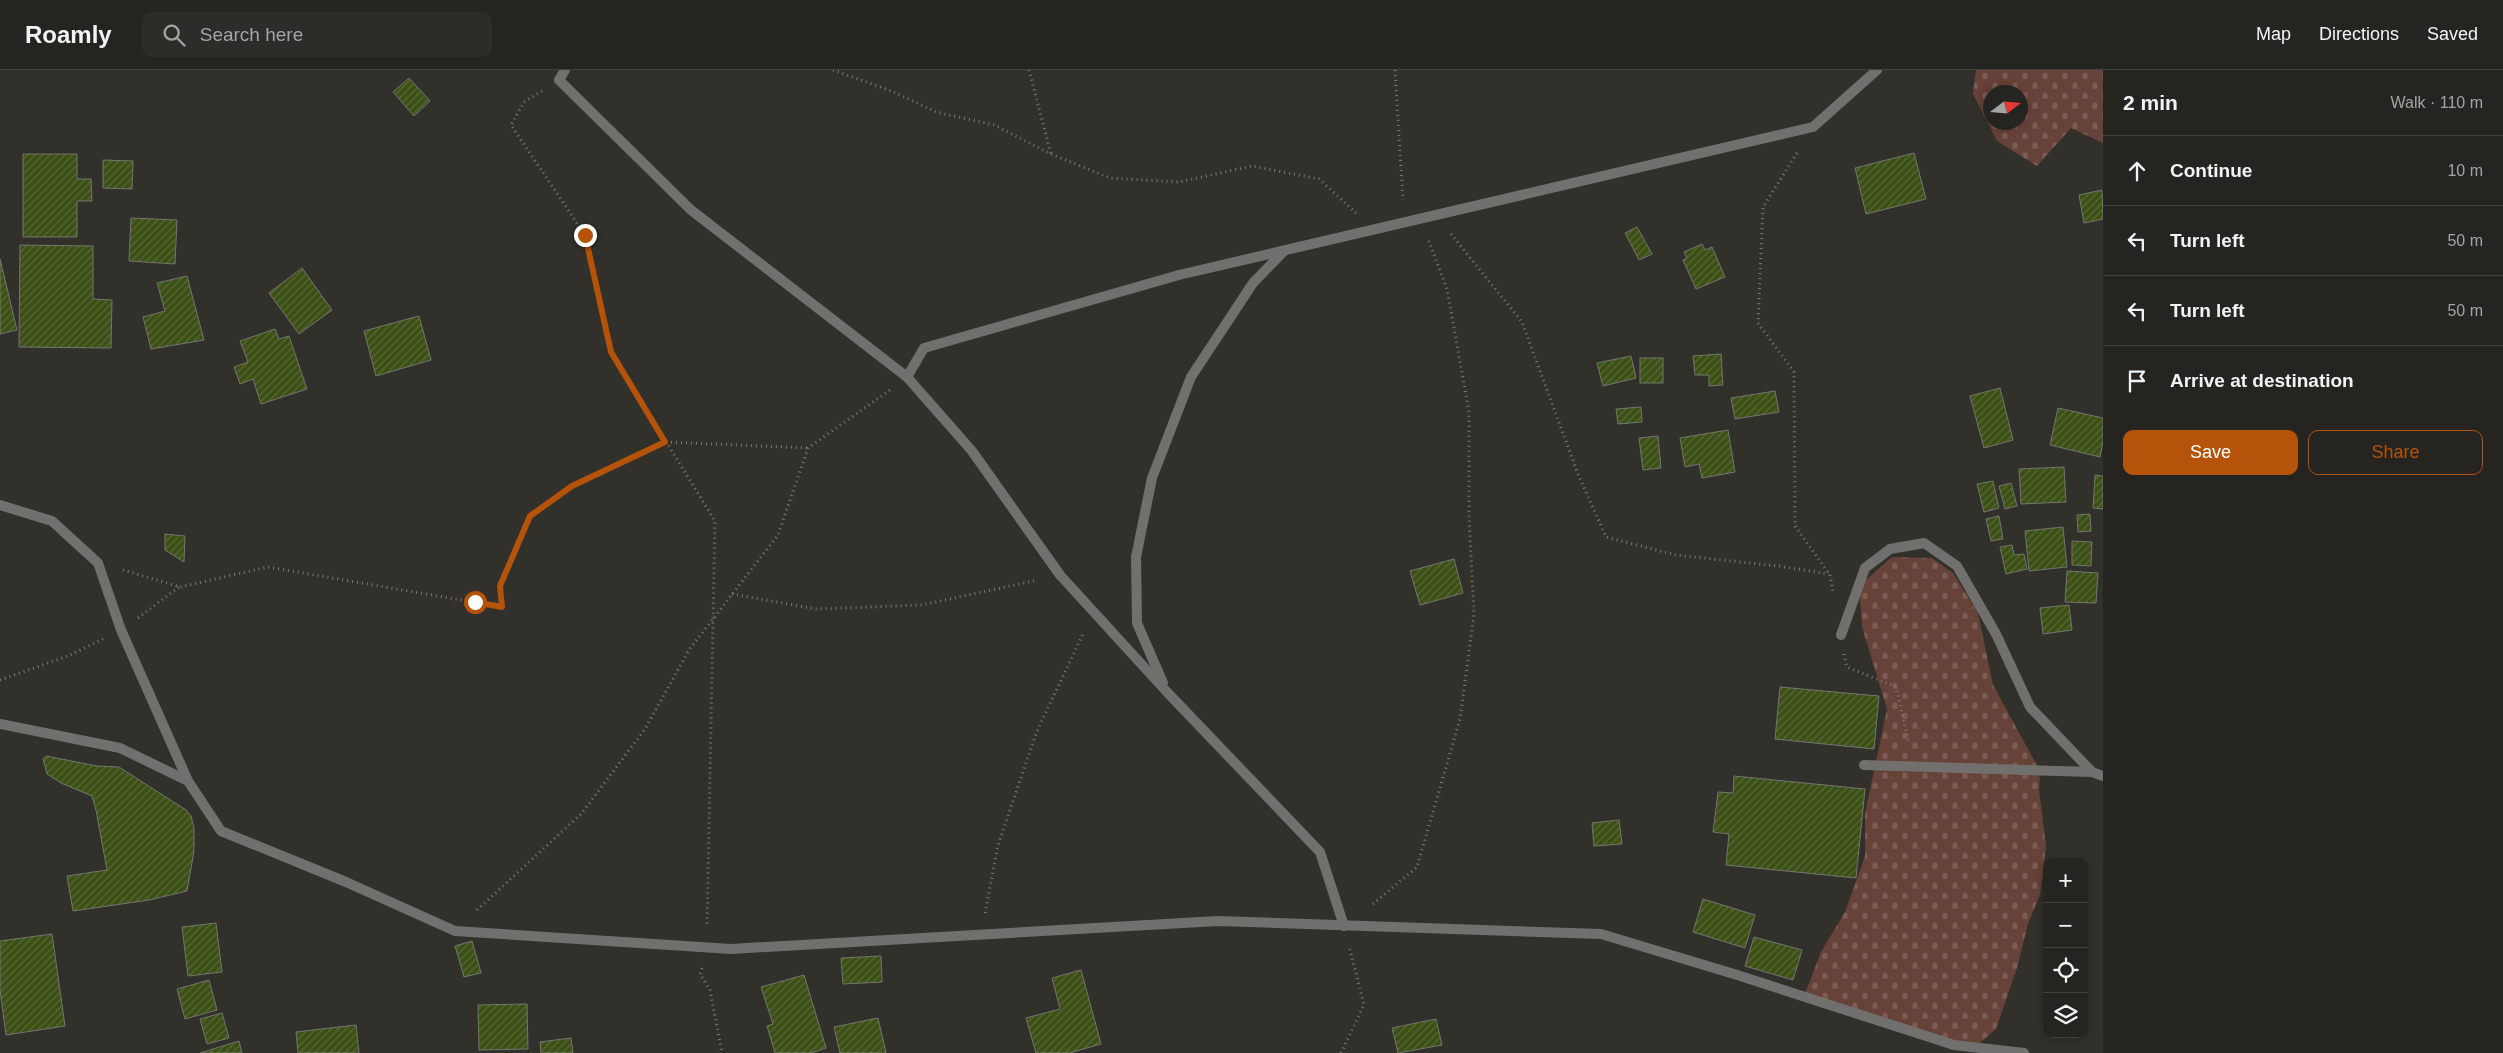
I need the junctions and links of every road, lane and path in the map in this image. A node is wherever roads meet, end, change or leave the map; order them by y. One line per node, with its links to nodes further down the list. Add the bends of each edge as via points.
1 (565, 70): 6 (street)
2 (833, 70): 8 (path, via 894,92 936,112 994,125)
3 (1029, 70): 8 (path)
4 (1395, 70): 11 (path)
5 (1877, 70): 7 (street)
6 (559, 80): 14 (street, via 691,210); 15 (path, via 524,102 511,125 585,235 611,352)
7 (1813, 126): 9 (street); 19 (path, via 1763,207 1758,323 1794,372 1795,526)
8 (1051, 154): 12 (path, via 1110,178 1179,182 1252,166 1319,179)
9 (1437, 216): 10 (street); 19 (path, via 1522,322 1578,474 1606,538 1676,555)
10 (1420, 219): 11 (street); 35 (path, via 1447,289 1469,412 1474,614 1460,720 1417,868)
11 (1405, 223): 12 (street)
12 (1375, 230): 13 (street)
13 (1284, 251): 14 (street, via 1179,275 924,348); 28 (street, via 1252,283 1191,377 1152,478 1136,557 1137,624)
14 (907, 377): 16 (path); 20 (street, via 972,451)
15 (665, 442): 16 (path); 21 (path, via 572,486 530,516 500,586 502,607 268,567); 24 (path, via 715,521)
16 (808, 448): 22 (path, via 778,535)
17 (0, 505): 18 (street, via 52,521)
18 (98, 563): 21 (path); 25 (street)
19 (1830, 574): 26 (path)
20 (1060, 576): 22 (path, via 922,605 816,609); 23 (street)
21 (180, 587): 25 (path)
22 (732, 594): 24 (path)
23 (1094, 611): 28 (street); 37 (path, via 1037,731 998,845)
24 (715, 616): 36 (path, via 689,650 645,729 581,814); 38 (path)
25 (121, 630): 27 (path, via 68,656); 34 (street)
26 (1841, 635): 31 (path, via 1847,667 1896,687); 32 (street, via 1865,568 1890,549 1924,543 1957,566 1996,634 2030,707)
27 (0, 680)
28 (1166, 691): 35 (street, via 1320,852)
29 (0, 724): 34 (street, via 120,748)
30 (1864, 765): 31 (street)
31 (1914, 767): 32 (street)
32 (2092, 772): 33 (street)
33 (2103, 776)
34 (188, 781): 36 (street, via 221,831)
35 (1344, 926): 37 (street, via 1218,921); 40 (path, via 1364,1005); 41 (street, via 1601,934 1954,1045)
36 (455, 931): 38 (street)
37 (981, 935): 38 (street, via 731,950)
38 (707, 948): 39 (path, via 700,974 710,990)
39 (722, 1053)
40 (1341, 1053)
41 (2024, 1053)

